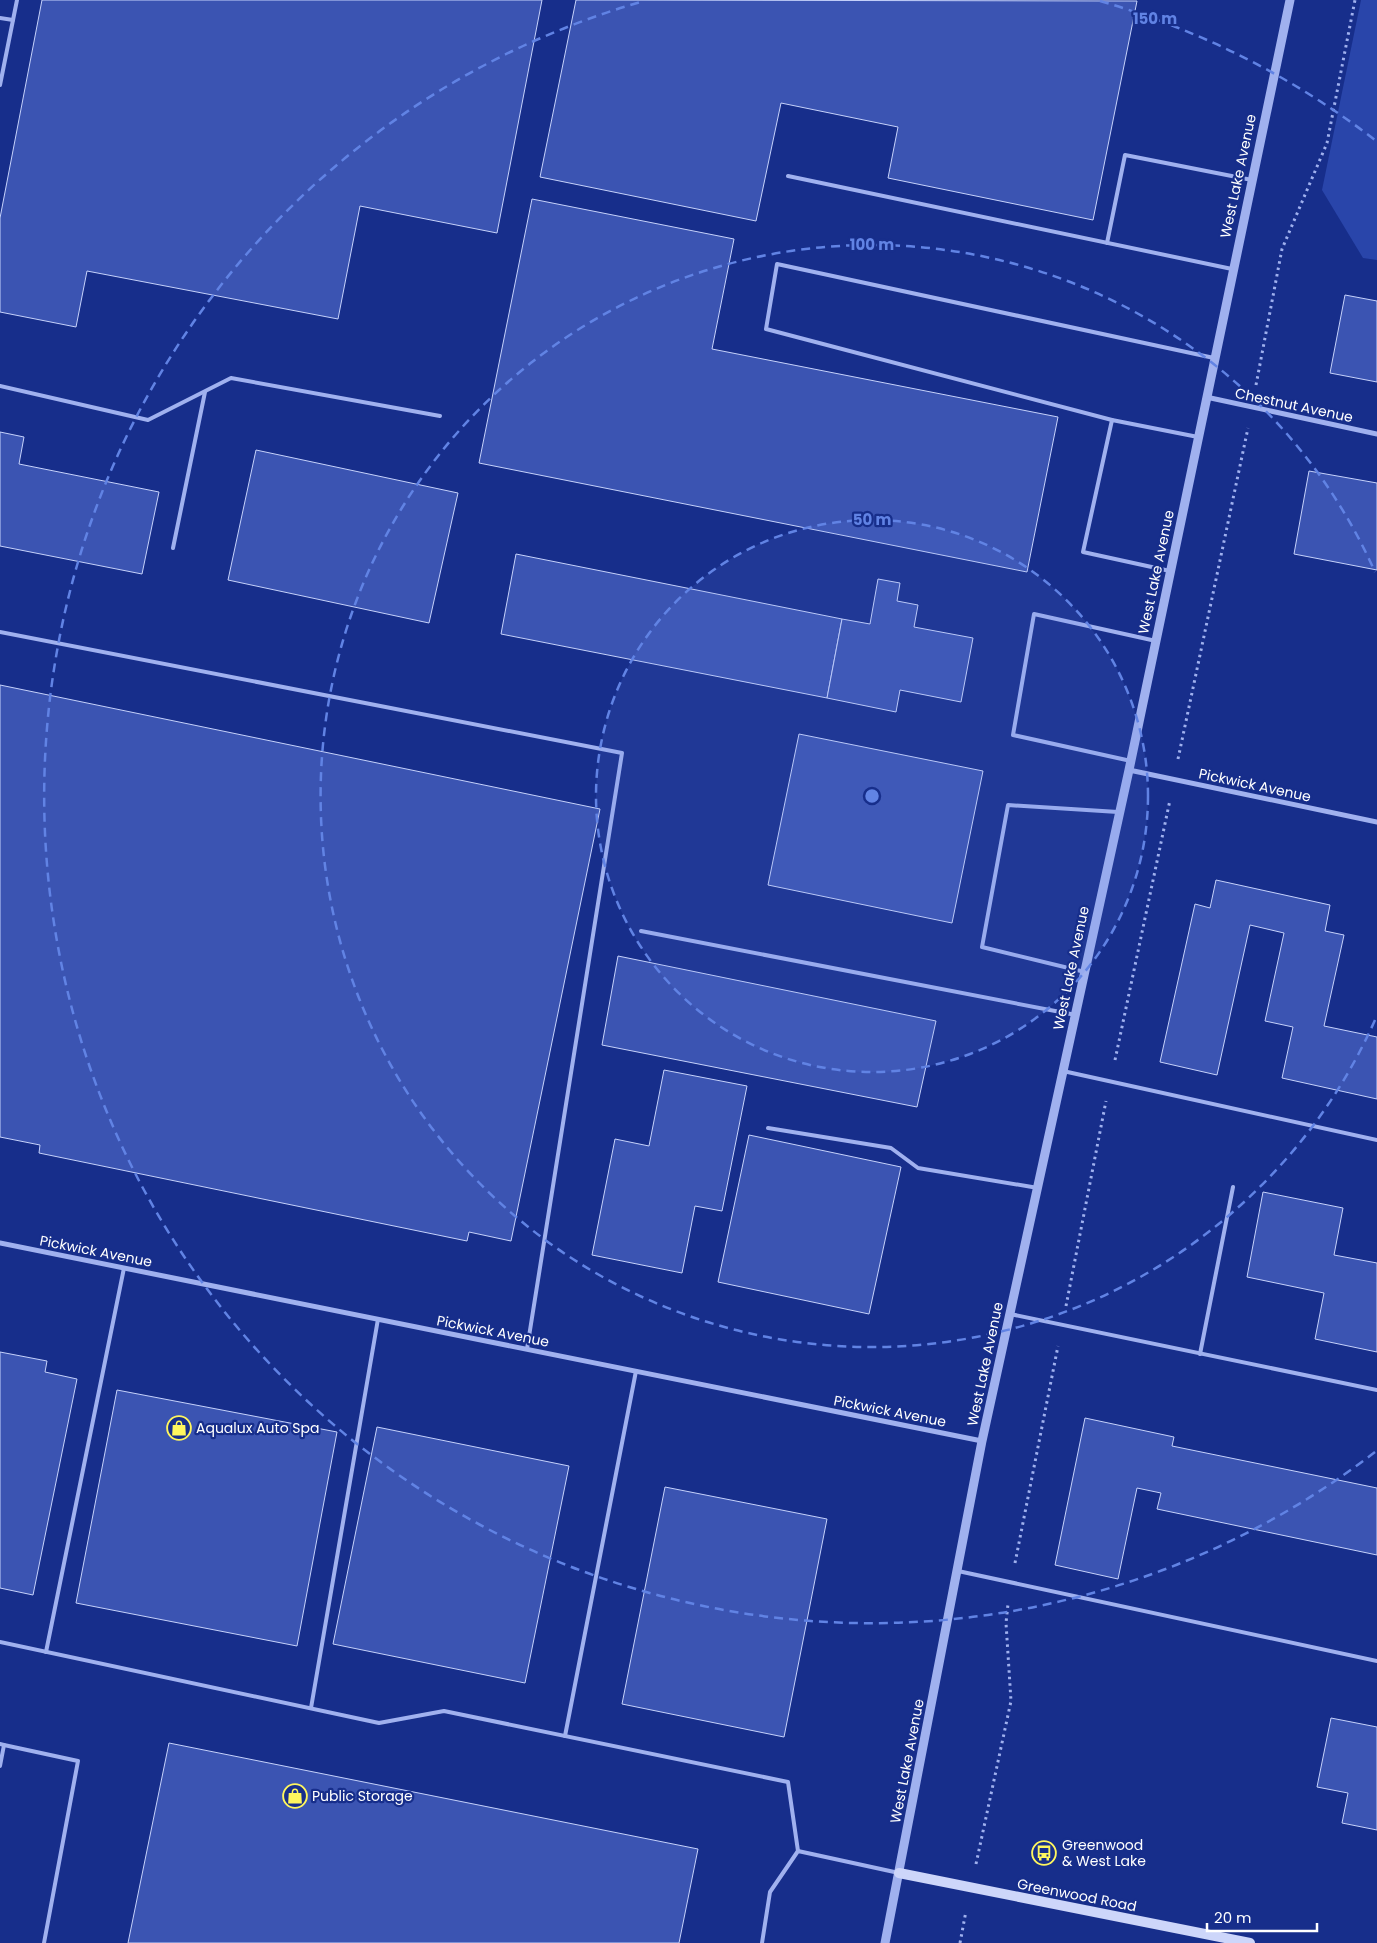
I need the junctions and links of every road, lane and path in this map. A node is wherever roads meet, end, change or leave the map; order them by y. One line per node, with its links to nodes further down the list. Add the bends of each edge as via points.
1 (17, 0): 5 (lane)
2 (1290, 0): 8 (street, West Lake Avenue)
3 (1355, 0): 15 (path, via 1327,143 1282,249)
4 (0, 18): 5 (lane)
5 (13, 20): 6 (lane)
6 (0, 85)
7 (788, 176): 9 (lane)
8 (1252, 180): 9 (lane, via 1125,155); 10 (street, West Lake Avenue)
9 (1107, 242): 10 (lane)
10 (1232, 269): 11 (street, West Lake Avenue)
11 (1214, 358): 14 (street, West Lake Avenue); 17 (lane, via 777,264 766,329)
12 (0, 386): 13 (lane, via 148,420)
13 (205, 391): 16 (lane, via 231,378); 20 (lane)
14 (1206, 397): 15 (street, Chestnut Avenue); 19 (street, West Lake Avenue)
15 (1252, 408): 18 (street, Chestnut Avenue); 25 (path)
16 (440, 416)
17 (1112, 420): 19 (lane); 21 (lane, via 1083,552)
18 (1377, 434)
19 (1198, 437): 21 (street, West Lake Avenue)
20 (173, 548)
21 (1170, 571): 23 (street, West Lake Avenue)
22 (0, 632): 42 (lane, via 622,752)
23 (1156, 641): 24 (street, West Lake Avenue); 24 (lane, via 1034,614 1013,734)
24 (1130, 765): 25 (street, Pickwick Avenue); 26 (street, West Lake Avenue)
25 (1174, 780): 27 (street, Pickwick Avenue); 32 (path)
26 (1120, 812): 29 (street, West Lake Avenue); 29 (lane, via 1008,805 982,946)
27 (1377, 822)
28 (641, 931): 30 (lane)
29 (1085, 972): 30 (street, West Lake Avenue)
30 (1076, 1015): 31 (street, West Lake Avenue)
31 (1063, 1071): 32 (lane); 36 (street, West Lake Avenue)
32 (1110, 1082): 34 (lane); 41 (path)
33 (768, 1128): 36 (lane, via 891,1148 918,1168)
34 (1377, 1140)
35 (1233, 1187): 43 (lane)
36 (1038, 1188): 39 (street, West Lake Avenue)
37 (0, 1243): 38 (street, Pickwick Avenue)
38 (124, 1268): 40 (street, Pickwick Avenue); 50 (lane)
39 (1010, 1314): 41 (lane); 46 (street, West Lake Avenue)
40 (378, 1319): 42 (street, Pickwick Avenue); 52 (lane)
41 (1062, 1326): 43 (lane); 48 (path)
42 (527, 1349): 44 (street, Pickwick Avenue)
43 (1200, 1354): 45 (lane)
44 (636, 1371): 46 (street, Pickwick Avenue); 53 (lane)
45 (1377, 1390)
46 (982, 1441): 47 (street, West Lake Avenue)
47 (958, 1571): 48 (lane); 58 (street, West Lake Avenue)
48 (1011, 1583): 51 (lane); 56 (path, via 1006,1623 1011,1701)
49 (0, 1642): 50 (lane)
50 (46, 1652): 52 (lane)
51 (1377, 1660)
52 (311, 1708): 53 (lane, via 379,1723 444,1712)
53 (565, 1736): 57 (lane, via 788,1782)
54 (2, 1744): 55 (lane); 59 (lane, via 78,1761)
55 (0, 1766)
56 (985, 1826)
57 (798, 1851): 58 (lane); 60 (lane, via 770,1892)
58 (899, 1873): 61 (street, West Lake Avenue); 62 (main road, Greenwood Road)
59 (44, 1943)
60 (762, 1943)
61 (885, 1943)
62 (1250, 1943)

